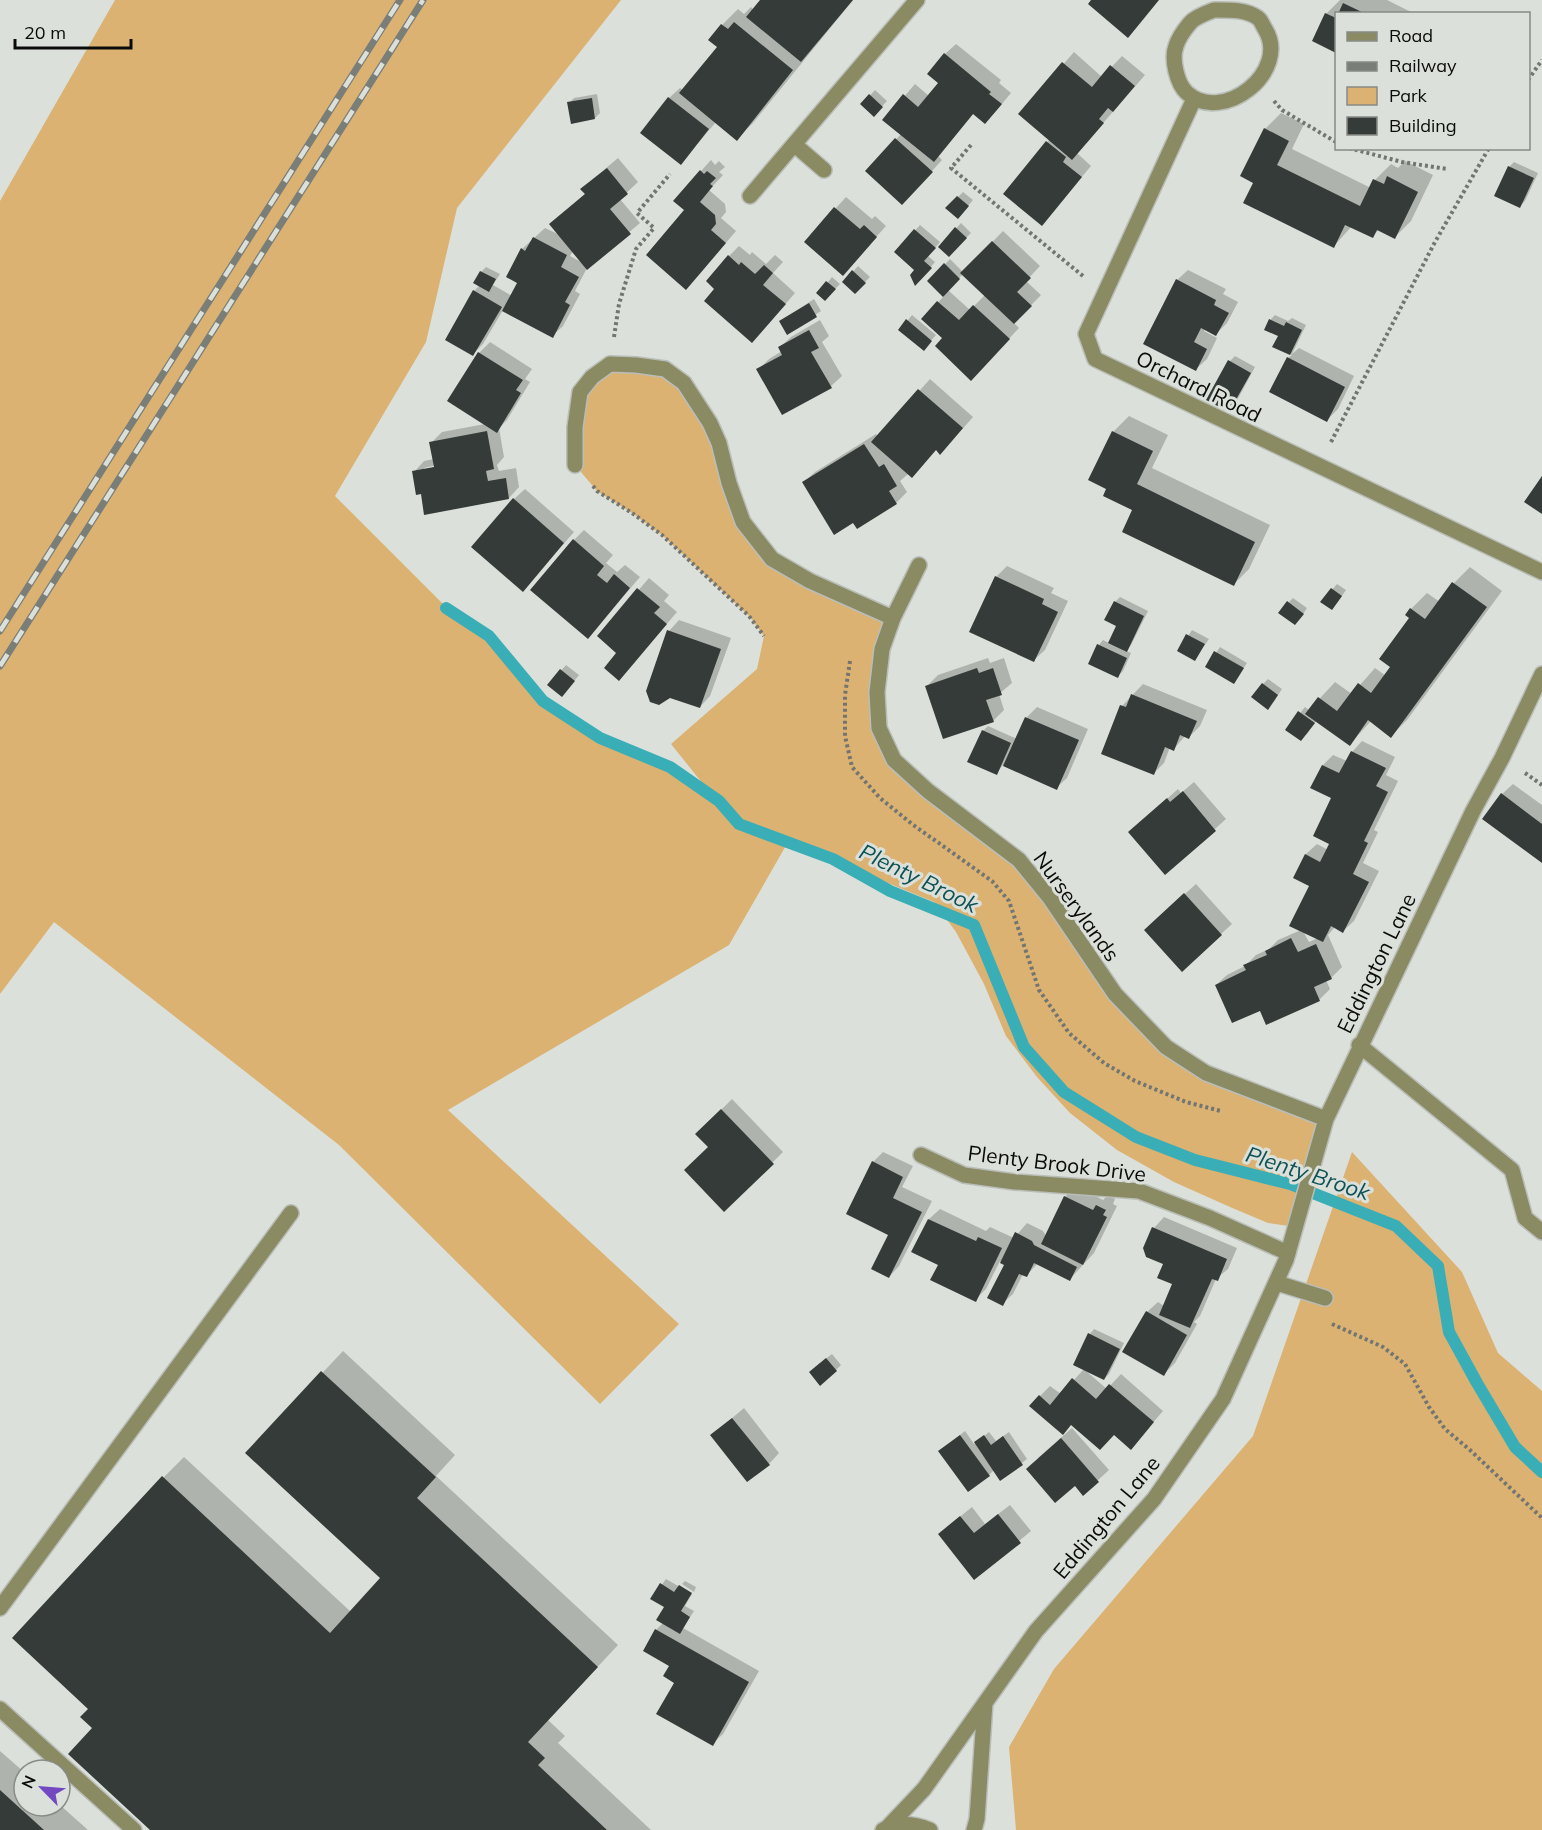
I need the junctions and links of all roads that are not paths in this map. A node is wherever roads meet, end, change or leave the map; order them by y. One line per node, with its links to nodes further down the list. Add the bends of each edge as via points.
1 (917, 0): 3 (street)
2 (1194, 99): 2 (street, via 1184,91 1175,69 1175,48 1191,21 1214,10 1235,10 1258,18 1271,38 1270,59 1258,82 1231,101 1212,104); 8 (street, Orchard Road, via 1086,334 1095,359)
3 (795, 145): 4 (street); 5 (street)
4 (824, 170)
5 (750, 196)
6 (575, 465): 9 (street, via 580,392 592,377 610,364 664,369 684,383 710,423 743,522 772,559 810,581)
7 (919, 565): 9 (street, Nurserylands)
8 (1542, 572)
9 (893, 618): 12 (street, Nurserylands, via 882,649 877,692 879,728 894,760 1018,860 1050,898 1115,994 1166,1047 1206,1074)
10 (1542, 674): 11 (street, Eddington Lane)
11 (1359, 1045): 12 (street, Eddington Lane); 15 (street, via 1512,1170 1526,1218)
12 (1326, 1119): 16 (street, Eddington Lane)
13 (921, 1155): 16 (street, Plenty Brook Drive, via 964,1175 1139,1191)
14 (291, 1213): 19 (street)
15 (1542, 1232)
16 (1288, 1253): 17 (street, Eddington Lane)
17 (1277, 1283): 18 (street); 20 (street, Eddington Lane, via 1223,1399 1161,1490 1036,1630)
18 (1325, 1298)
19 (0, 1608)
20 (985, 1703): 22 (street, Eddington Lane, via 924,1789); 25 (street)
21 (0, 1709): 23 (street)
22 (885, 1829): 24 (street, via 905,1824)
23 (134, 1830)
24 (930, 1830)
25 (974, 1830)

